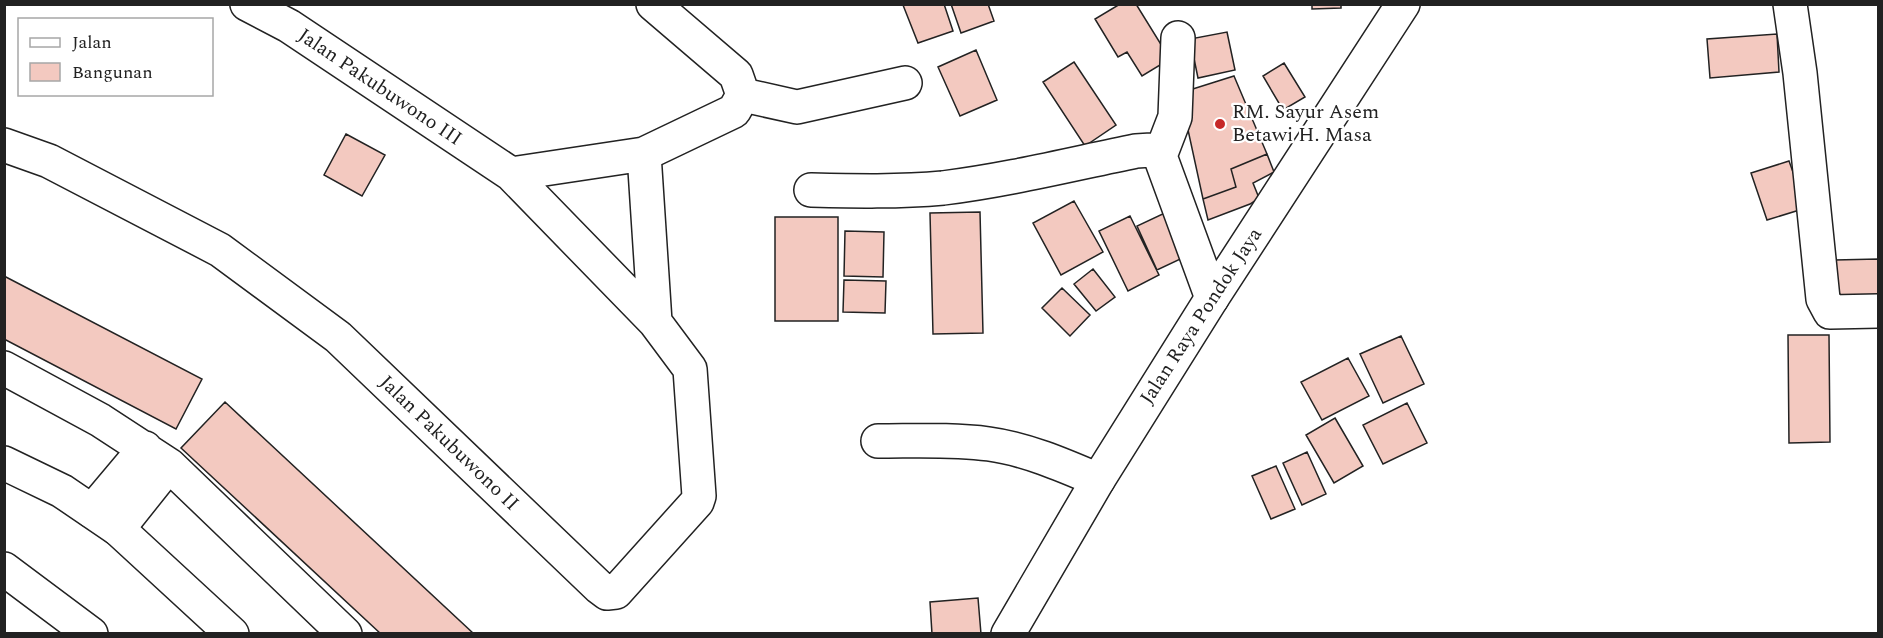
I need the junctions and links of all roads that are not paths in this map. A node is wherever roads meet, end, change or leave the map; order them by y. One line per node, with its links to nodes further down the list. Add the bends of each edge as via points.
1 (247, 4): 11 (street, Jalan Pakubuwono III, via 289,27)
2 (653, 4): 7 (street, via 736,75)
3 (1403, 4): 13 (street, Jalan Raya Pondok Jaya)
4 (1790, 4): 14 (street, via 1823,299 1830,312)
5 (1178, 38): 10 (street, via 1175,117)
6 (905, 83): 7 (street, via 797,107)
7 (743, 95): 9 (street, via 734,111)
8 (4, 145): 15 (street, Jalan Pakubuwono II, via 49,160 220,250 338,337 607,593 616,592 699,496 690,369)
9 (644, 154): 11 (street); 15 (street)
10 (1160, 156): 12 (street, via 1152,150 1142,150 944,188); 13 (street)
11 (511, 174): 15 (street, Jalan Pakubuwono III)
12 (811, 190)
13 (1212, 298): 20 (street, Jalan Raya Pondok Jaya)
14 (1878, 311)
15 (656, 322)
16 (4, 368): 18 (street)
17 (878, 441): 20 (street, via 990,444 1036,456)
18 (157, 457): 21 (street); 25 (street)
19 (4, 463): 21 (street, via 62,491)
20 (1098, 480): 26 (street, Jalan Raya Pondok Jaya)
21 (105, 520): 24 (street)
22 (4, 569): 23 (street)
23 (91, 633)
24 (232, 633)
25 (345, 633)
26 (1008, 633)

